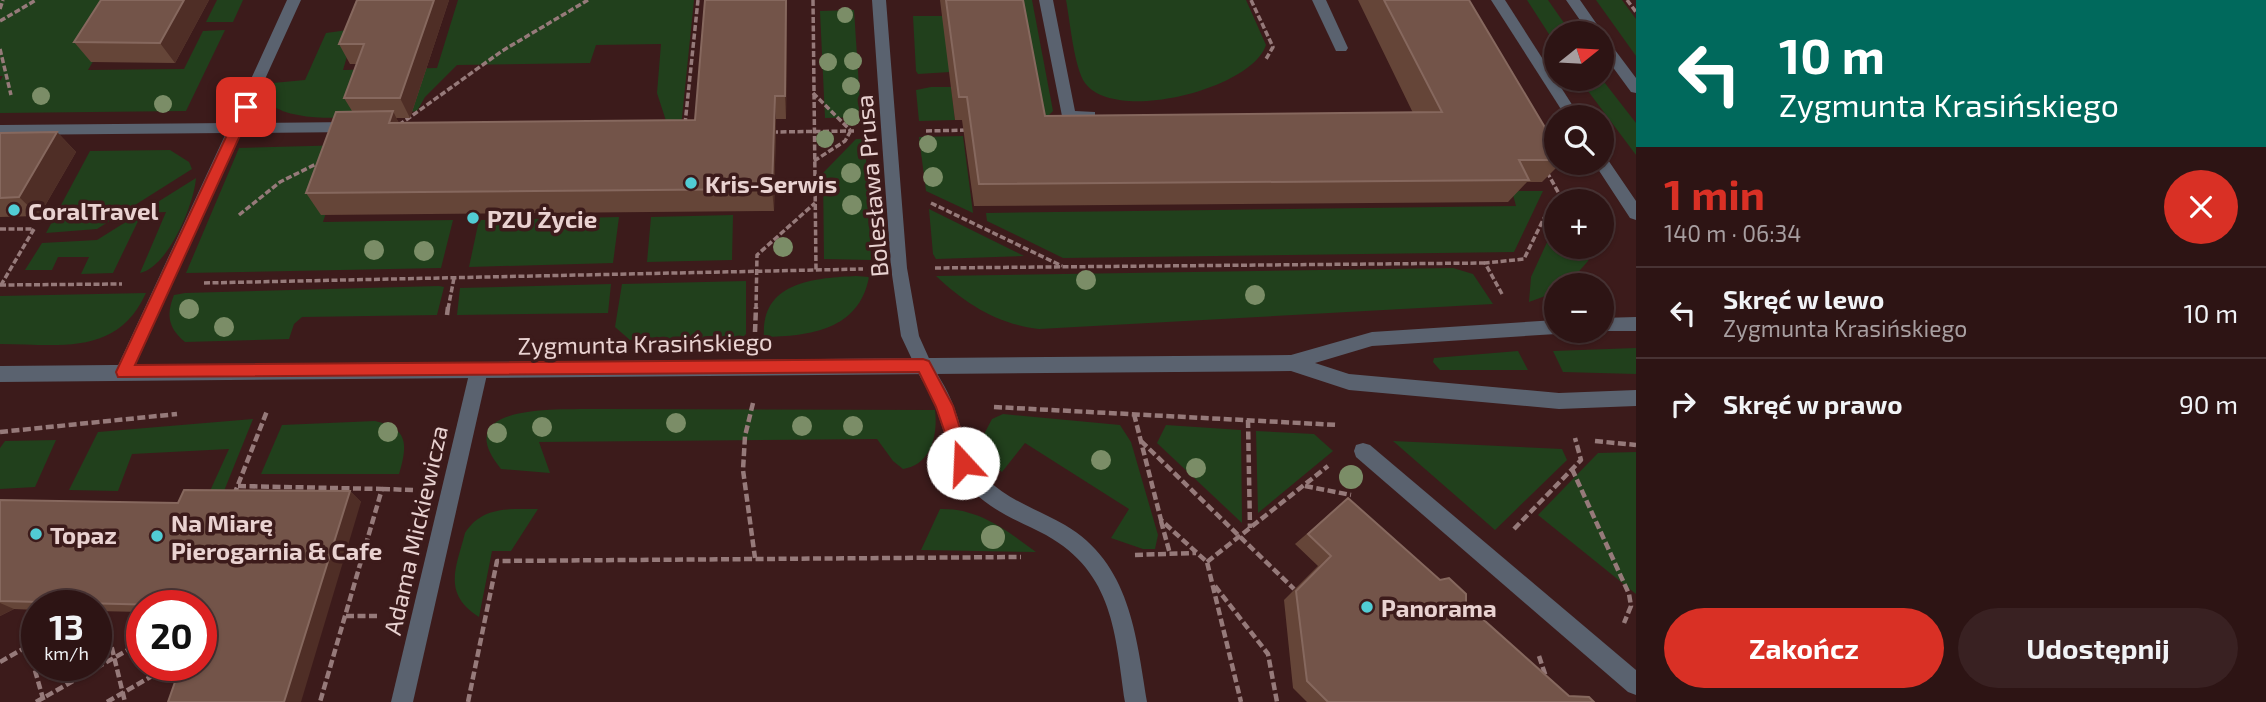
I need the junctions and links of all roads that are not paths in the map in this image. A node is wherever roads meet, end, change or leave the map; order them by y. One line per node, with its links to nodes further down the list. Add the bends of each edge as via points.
1 (294, 0): 14 (street)
2 (879, 0): 22 (street, Bolesława Prusa, via 899,268 910,336)
3 (1046, 0): 12 (street, via 1069,116)
4 (1319, 0): 8 (street)
5 (1498, 0): 11 (street)
6 (1573, 0): 7 (street)
7 (1588, 21)
8 (1341, 48)
9 (1614, 58): 10 (street)
10 (1636, 88)
11 (1565, 105)
12 (1110, 116)
13 (397, 126): 14 (street)
14 (237, 129): 15 (street); 24 (street)
15 (1, 130)
16 (1610, 175): 17 (street)
17 (1636, 214)
18 (1636, 324): 19 (street)
19 (1614, 325)
20 (1544, 328): 21 (street, Zygmunta Krasińskiego, via 1372,339)
21 (1291, 363): 22 (street, Zygmunta Krasińskiego); 26 (street, Zygmunta Krasińskiego, via 1349,382 1559,401)
22 (923, 365): 23 (street, Zygmunta Krasińskiego); 30 (street, Bolesława Prusa, via 944,406 963,463 980,484 1003,504 1066,537 1092,557 1116,592)
23 (479, 370): 24 (street, Zygmunta Krasińskiego); 29 (street, Adama Mickiewicza)
24 (124, 372): 25 (street, Zygmunta Krasińskiego)
25 (0, 373)
26 (1636, 398)
27 (1363, 451): 28 (street)
28 (1636, 684)
29 (402, 702)
30 (1136, 702)

